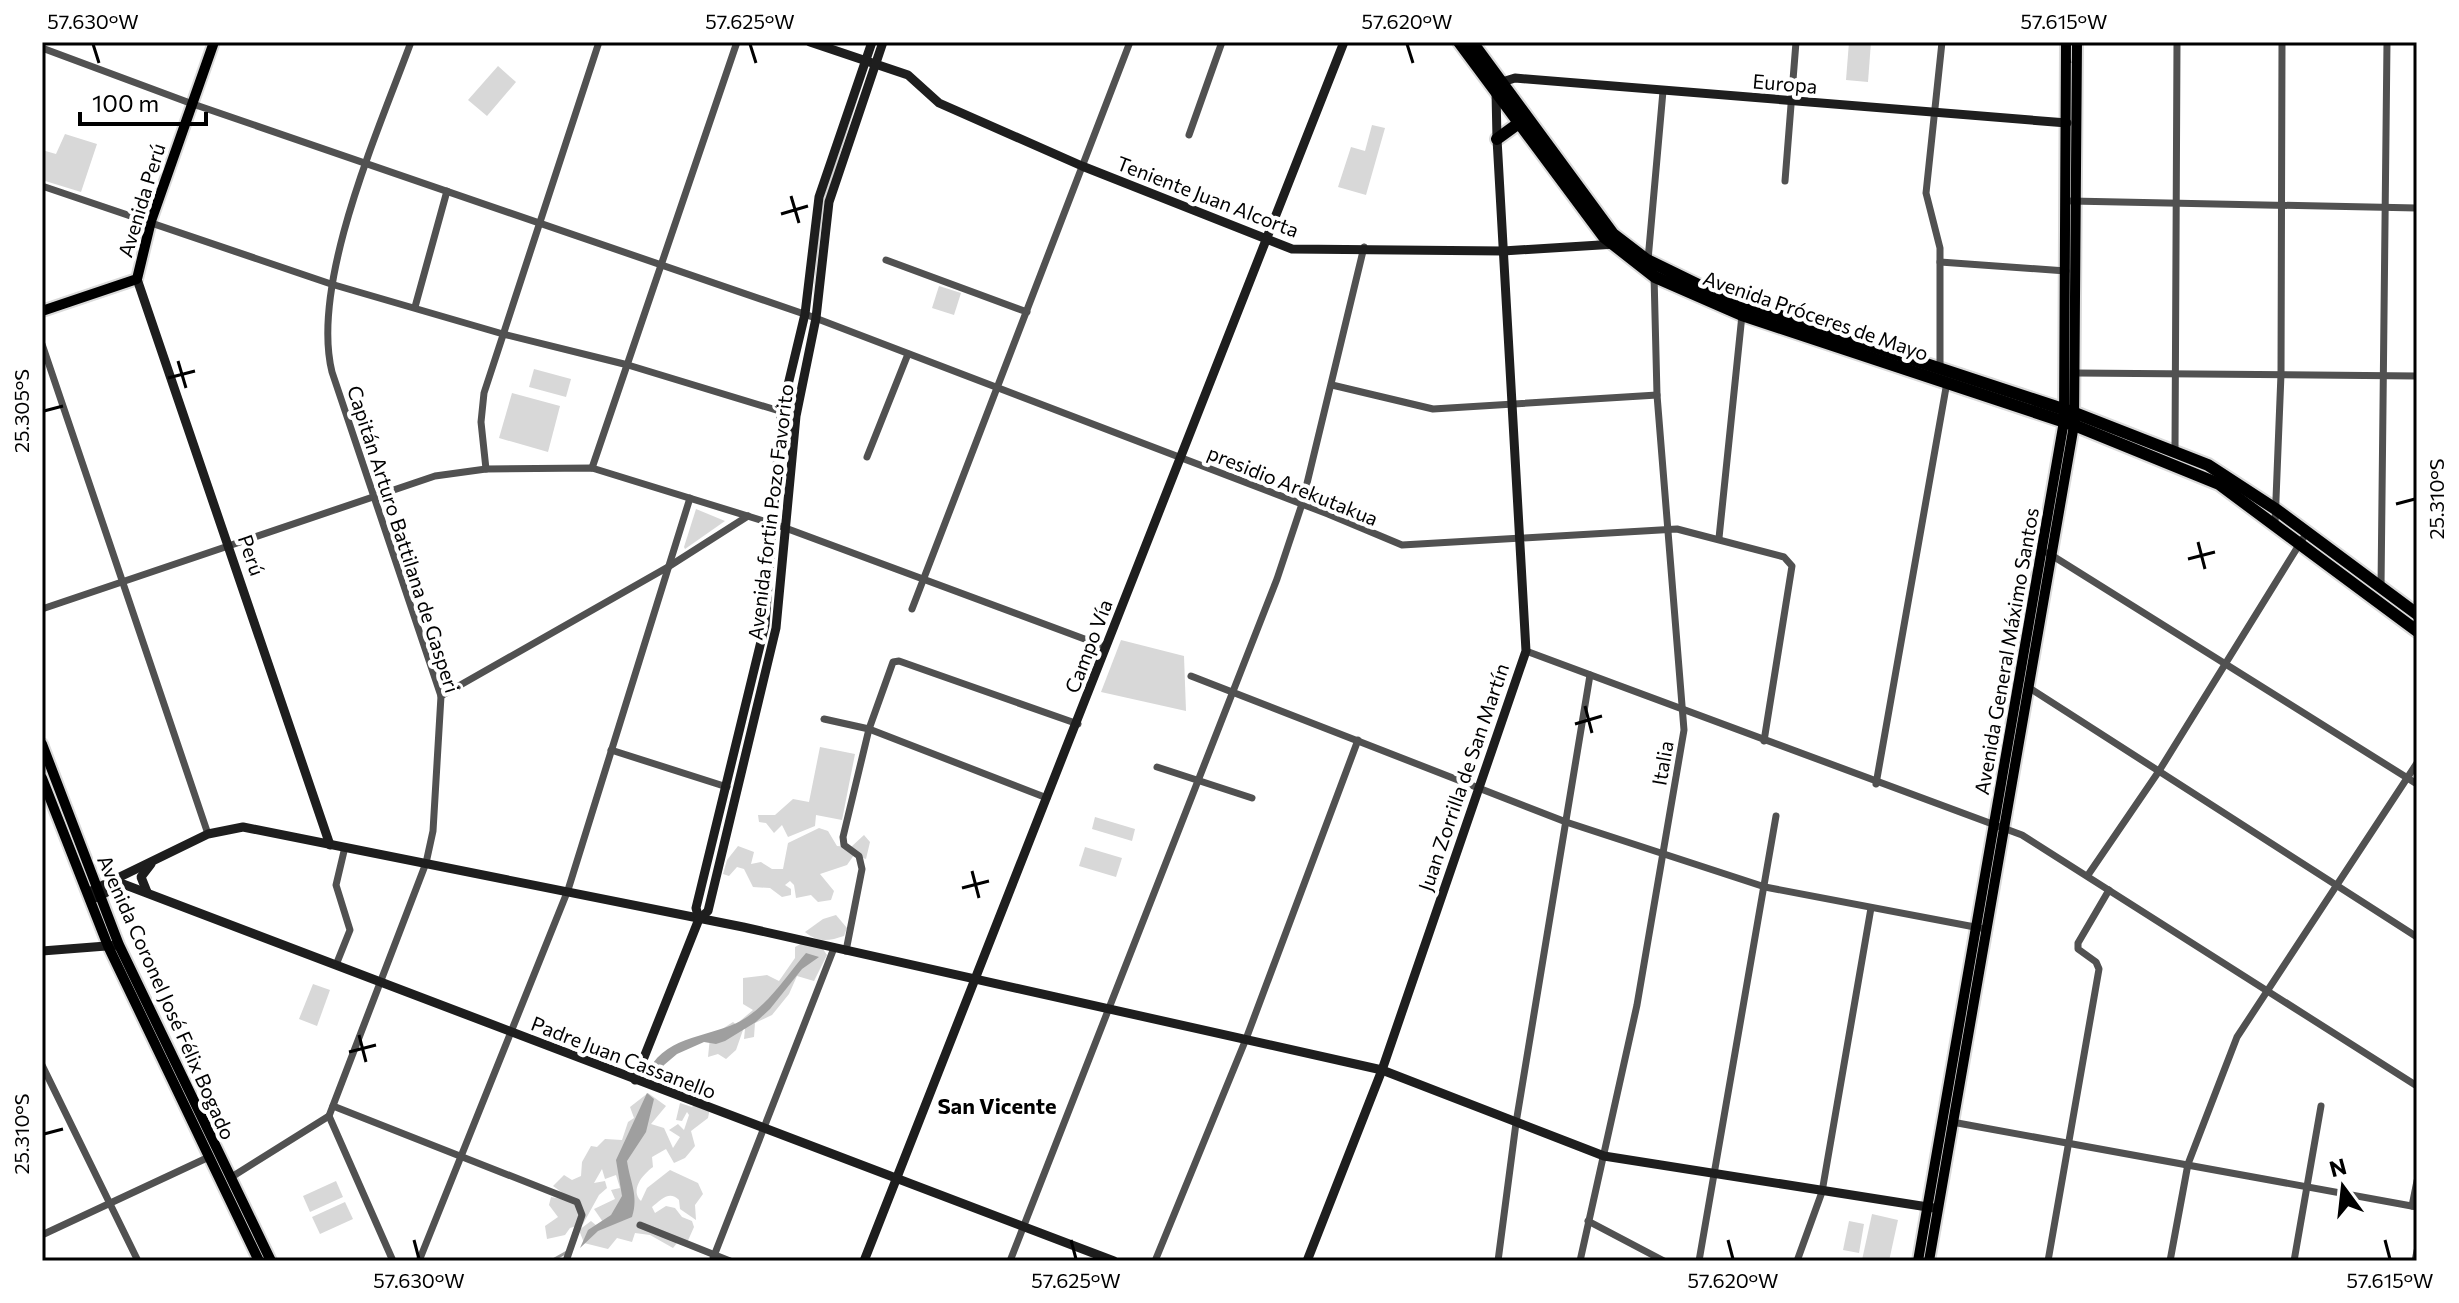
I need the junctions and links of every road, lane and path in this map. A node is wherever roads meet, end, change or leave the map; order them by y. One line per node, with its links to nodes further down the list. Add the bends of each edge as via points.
1 (214, 42): 25 (main road, Avenida Perú)
2 (411, 42): 31 (street, Capitán Arturo Battilana de Gasperi)
3 (599, 42): 42 (street)
4 (737, 42): 49 (street)
5 (810, 42): 21 (street, Teniente Juan Alcorta)
6 (872, 42): 21 (street, Avenida fortin Pozo Favorito)
7 (883, 42): 21 (street, Avenida fortin Pozo Favorito)
8 (1130, 42): 32 (street)
9 (1222, 42): 29 (street)
10 (1344, 42): 43 (street, Campo Vía)
11 (1459, 42): 22 (highway, Avenida Próceres de Mayo)
12 (1472, 42): 22 (highway, Avenida Próceres de Mayo)
13 (1796, 42): 24 (street)
14 (1942, 42): 26 (street)
15 (2066, 42): 28 (main road, Avenida General Máximo Santos)
16 (2077, 42): 36 (main road, Avenida General Máximo Santos)
17 (2177, 42): 37 (street)
18 (2282, 42): 38 (street)
19 (2387, 42): 39 (street)
20 (42, 46): 25 (street, presidio Arekutakua)
21 (870, 63): 32 (street, Teniente Juan Alcorta, via 914,78 939,103); 58 (street, Avenida fortin Pozo Favorito, via 829,202)
22 (1499, 87): 23 (street, Europa, via 1515,78); 27 (highway, Avenida Próceres de Mayo); 30 (street, Juan Zorrilla de San Martín); 44 (highway, Avenida Próceres de Mayo)
23 (1663, 91): 24 (street, Europa); 50 (street, Italia)
24 (1790, 101): 26 (street, Europa); 33 (street)
25 (190, 103): 31 (street, presidio Arekutakua); 41 (main road, Avenida Perú)
26 (1935, 113): 28 (street, Europa); 48 (street, via 1926,193)
27 (1519, 123): 30 (highway); 44 (highway, Avenida Próceres de Mayo)
28 (2067, 123): 36 (main road, Avenida General Máximo Santos)
29 (1189, 135)
30 (1497, 139): 46 (street, Juan Zorrilla de San Martín)
31 (366, 163): 35 (street, presidio Arekutakua); 53 (street, Capitán Arturo Battilana de Gasperi)
32 (1082, 166): 43 (street, Teniente Juan Alcorta); 56 (street)
33 (1785, 181)
34 (42, 186): 41 (street)
35 (447, 191): 42 (street, presidio Arekutakua); 54 (street)
36 (2071, 201): 37 (street); 51 (main road, Avenida General Máximo Santos); 64 (main road, Avenida General Máximo Santos)
37 (2176, 203): 38 (street); 65 (street)
38 (2280, 205): 39 (street); 66 (street)
39 (2383, 207): 40 (street); 67 (street)
40 (2417, 208)
41 (151, 221): 52 (main road, Avenida Perú); 53 (street)
42 (539, 222): 49 (street, presidio Arekutakua); 59 (street)
43 (1265, 238): 45 (street, Teniente Juan Alcorta, via 1305,251); 79 (street, Campo Vía)
44 (1617, 244): 46 (street, Teniente Juan Alcorta); 50 (highway, Avenida Próceres de Mayo); 50 (highway, Avenida Próceres de Mayo)
45 (1364, 247): 46 (street, Teniente Juan Alcorta); 70 (street)
46 (1503, 251): 73 (street, Juan Zorrilla de San Martín)
47 (886, 260): 56 (street)
48 (1940, 262): 51 (street); 63 (street)
49 (663, 264): 58 (street, presidio Arekutakua); 62 (street)
50 (1651, 267): 57 (highway, Avenida Próceres de Mayo); 63 (highway, Avenida Próceres de Mayo, via 1723,297); 72 (street, Italia)
51 (2066, 271): 76 (main road, Avenida General Máximo Santos)
52 (137, 279): 55 (main road); 92 (street, Perú)
53 (331, 284): 54 (street); 82 (street, Capitán Arturo Battilana de Gasperi, via 327,351)
54 (415, 307): 59 (street)
55 (42, 311)
56 (1027, 312): 71 (street)
57 (1742, 315): 69 (highway, Avenida Próceres de Mayo); 91 (street)
58 (810, 316): 61 (street, presidio Arekutakua); 74 (street, Avenida fortin Pozo Favorito); 75 (street, Avenida fortin Pozo Favorito)
59 (503, 334): 62 (street); 81 (street, via 481,409)
60 (42, 344): 96 (street)
61 (908, 354): 71 (street, presidio Arekutakua); 78 (street)
62 (628, 365): 74 (street); 80 (street)
63 (1940, 368): 76 (highway, Avenida Próceres de Mayo)
64 (2076, 373): 65 (street); 76 (main road, Avenida General Máximo Santos)
65 (2175, 374): 66 (street); 77 (street)
66 (2281, 374): 67 (street); 86 (street)
67 (2382, 376): 68 (street); 97 (street)
68 (2417, 376)
69 (1947, 382): 76 (highway, Avenida Próceres de Mayo); 127 (street)
70 (1332, 385): 73 (street, via 1433,409); 84 (street)
71 (998, 389): 79 (street, presidio Arekutakua); 95 (street)
72 (1657, 395): 73 (street); 88 (street, Italia)
73 (1514, 404): 90 (street, Juan Zorrilla de San Martín)
74 (781, 414): 75 (street); 87 (street, Avenida fortin Pozo Favorito)
75 (796, 416): 87 (street, Avenida fortin Pozo Favorito)
76 (2069, 417): 77 (highway); 86 (highway, via 2219,484); 93 (main road, Avenida General Máximo Santos)
77 (2175, 451): 86 (highway, via 2219,471)
78 (867, 457)
79 (1181, 457): 84 (street, presidio Arekutakua); 103 (street, Campo Vía)
80 (592, 468): 81 (street); 83 (street)
81 (486, 469): 82 (street, via 435,476)
82 (375, 497): 92 (street); 112 (street, Capitán Arturo Battilana de Gasperi)
83 (690, 498): 85 (street); 94 (street)
84 (1302, 504): 90 (street, presidio Arekutakua, via 1402,545); 111 (street)
85 (748, 516): 87 (street); 94 (street)
86 (2276, 517): 89 (highway)
87 (780, 526): 95 (street); 105 (street, Avenida fortin Pozo Favorito); 106 (street, Avenida fortin Pozo Favorito)
88 (1666, 530): 90 (street, presidio Arekutakua); 91 (street, presidio Arekutakua); 113 (street, Italia)
89 (2304, 537): 97 (highway); 98 (highway); 107 (street)
90 (1520, 538): 104 (street, Juan Zorrilla de San Martín)
91 (1719, 538): 118 (street, presidio Arekutakua, via 1784,557 1792,566)
92 (230, 546): 96 (street); 137 (street, Perú)
93 (2047, 553): 107 (street); 110 (main road, Avenida General Máximo Santos)
94 (668, 567): 112 (street); 120 (street)
95 (924, 579): 100 (street); 103 (street)
96 (121, 582): 99 (street); 136 (street)
97 (2381, 586): 98 (street); 101 (highway)
98 (2381, 603): 102 (highway)
99 (42, 609)
100 (912, 609)
101 (2417, 614)
102 (2417, 631)
103 (1106, 647): 115 (street, Campo Vía)
104 (1526, 651): 108 (street); 129 (street, Juan Zorrilla de San Martín)
105 (759, 658): 106 (street, Avenida fortin Pozo Favorito); 130 (street, Avenida fortin Pozo Favorito)
106 (770, 660): 130 (street, Avenida fortin Pozo Favorito)
107 (2224, 664): 123 (street); 124 (street)
108 (1590, 675): 113 (street); 134 (street)
109 (1191, 676): 111 (street)
110 (2023, 685): 123 (street); 135 (main road, Avenida General Máximo Santos)
111 (1235, 694): 117 (street); 126 (street)
112 (441, 696): 141 (street, Capitán Arturo Battilana de Gasperi, via 433,831)
113 (1681, 709): 118 (street); 139 (street, Italia, via 1684,730)
114 (824, 719): 116 (street)
115 (1078, 724): 116 (street, via 893,662); 131 (street, Campo Vía)
116 (869, 729): 131 (street); 156 (street, via 842,841 859,856 862,869)
117 (1358, 740): 129 (street); 163 (street)
118 (1764, 741): 127 (street)
119 (43, 747): 148 (main road, Avenida Coronel José Félix Bogado)
120 (611, 750): 130 (street); 145 (street)
121 (2417, 763): 124 (street)
122 (1157, 767): 126 (street)
123 (2159, 771): 142 (street); 143 (street)
124 (2407, 777): 128 (street); 143 (street)
125 (42, 778): 148 (main road, Avenida Coronel José Félix Bogado)
126 (1200, 781): 132 (street); 161 (street)
127 (1876, 784): 135 (street)
128 (2417, 784)
129 (1477, 788): 134 (street); 165 (street, Juan Zorrilla de San Martín)
130 (733, 789): 150 (street, Avenida fortin Pozo Favorito, via 708,911)
131 (1047, 798): 158 (street, Campo Vía)
132 (1252, 798)
133 (1776, 816): 144 (street)
134 (1566, 822): 139 (street); 172 (street)
135 (1998, 828): 142 (street); 151 (main road, Avenida General Máximo Santos)
136 (208, 834): 137 (street, via 243,827); 140 (street)
137 (330, 845): 138 (street)
138 (345, 847): 141 (street); 157 (street, via 336,885 350,930)
139 (1661, 854): 144 (street); 176 (street, Italia, via 1637,1005)
140 (153, 861): 147 (street, via 141,877); 148 (street)
141 (426, 863): 145 (street); 159 (street, Capitán Arturo Battilana de Gasperi)
142 (2088, 875): 146 (street)
143 (2337, 886): 152 (street); 160 (street)
144 (1765, 887): 149 (street); 179 (street)
145 (568, 890): 150 (street); 162 (street)
146 (2109, 890): 160 (street); 174 (street, via 2078,943 2099,969)
147 (150, 894): 148 (street, Padre Juan Cassanello, via 123,884); 157 (street, Padre Juan Cassanello)
148 (92, 895): 153 (main road, Avenida Coronel José Félix Bogado)
149 (1871, 908): 151 (street); 184 (street)
150 (699, 919): 154 (street); 166 (street, Avenida fortin Pozo Favorito)
151 (1981, 928): 171 (main road, Avenida General Máximo Santos)
152 (2417, 937)
153 (114, 946): 155 (street); 177 (main road, Avenida Coronel José Félix Bogado); 180 (main road, Avenida Coronel José Félix Bogado)
154 (834, 948): 156 (street); 173 (street)
155 (42, 951)
156 (846, 951): 158 (street)
157 (336, 965): 159 (street, Padre Juan Cassanello)
158 (972, 979): 161 (street); 181 (street, Campo Vía)
159 (380, 982): 162 (street, Padre Juan Cassanello); 168 (street, Capitán Arturo Battilana de Gasperi)
160 (2269, 991): 167 (street); 178 (street, via 2237,1037)
161 (1109, 1009): 163 (street); 190 (street)
162 (511, 1033): 166 (street, Padre Juan Cassanello); 175 (street)
163 (1246, 1039): 165 (street); 204 (street)
164 (42, 1065): 185 (street)
165 (1382, 1070): 172 (street); 205 (street, Juan Zorrilla de San Martín)
166 (635, 1080): 173 (street, Padre Juan Cassanello)
167 (2417, 1086)
168 (333, 1106): 170 (street, Capitán Arturo Battilana de Gasperi); 175 (street)
169 (2321, 1106): 183 (street)
170 (329, 1116): 180 (street); 197 (street)
171 (1948, 1121): 174 (street); 187 (main road, Avenida General Máximo Santos)
172 (1516, 1123): 176 (street); 206 (street)
173 (763, 1129): 181 (street, Padre Juan Cassanello); 193 (street)
174 (2070, 1145): 178 (street); 213 (street)
175 (461, 1156): 198 (street); 199 (street, via 577,1202 582,1215)
176 (1604, 1156): 179 (street); 188 (street, Italia)
177 (209, 1157): 185 (street); 195 (main road, Avenida Coronel José Félix Bogado)
178 (2188, 1164): 183 (street); 214 (street)
179 (1715, 1173): 184 (street); 209 (street)
180 (230, 1178): 196 (main road, Avenida Coronel José Félix Bogado)
181 (895, 1180): 190 (street, Padre Juan Cassanello); 201 (street, Campo Vía)
182 (2417, 1181): 186 (street)
183 (2307, 1186): 186 (street); 215 (street)
184 (1822, 1192): 187 (street); 210 (street)
185 (110, 1203): 191 (street); 194 (street)
186 (2414, 1207)
187 (1932, 1208): 211 (main road, Avenida General Máximo Santos); 212 (main road, Avenida General Máximo Santos)
188 (1588, 1221): 207 (street, Italia); 208 (street)
189 (640, 1225): 193 (street)
190 (1023, 1229): 202 (street); 203 (street, Padre Juan Cassanello)
191 (44, 1234)
192 (2417, 1251): 216 (street)
193 (714, 1258): 200 (street)
194 (138, 1261)
195 (259, 1261)
196 (271, 1261)
197 (393, 1261)
198 (419, 1261)
199 (566, 1261)
200 (730, 1261)
201 (864, 1261)
202 (1010, 1261)
203 (1114, 1261)
204 (1155, 1261)
205 (1307, 1261)
206 (1498, 1261)
207 (1580, 1261)
208 (1664, 1261)
209 (1699, 1261)
210 (1797, 1261)
211 (1918, 1261)
212 (1929, 1261)
213 (2048, 1261)
214 (2170, 1261)
215 (2294, 1261)
216 (2415, 1261)

